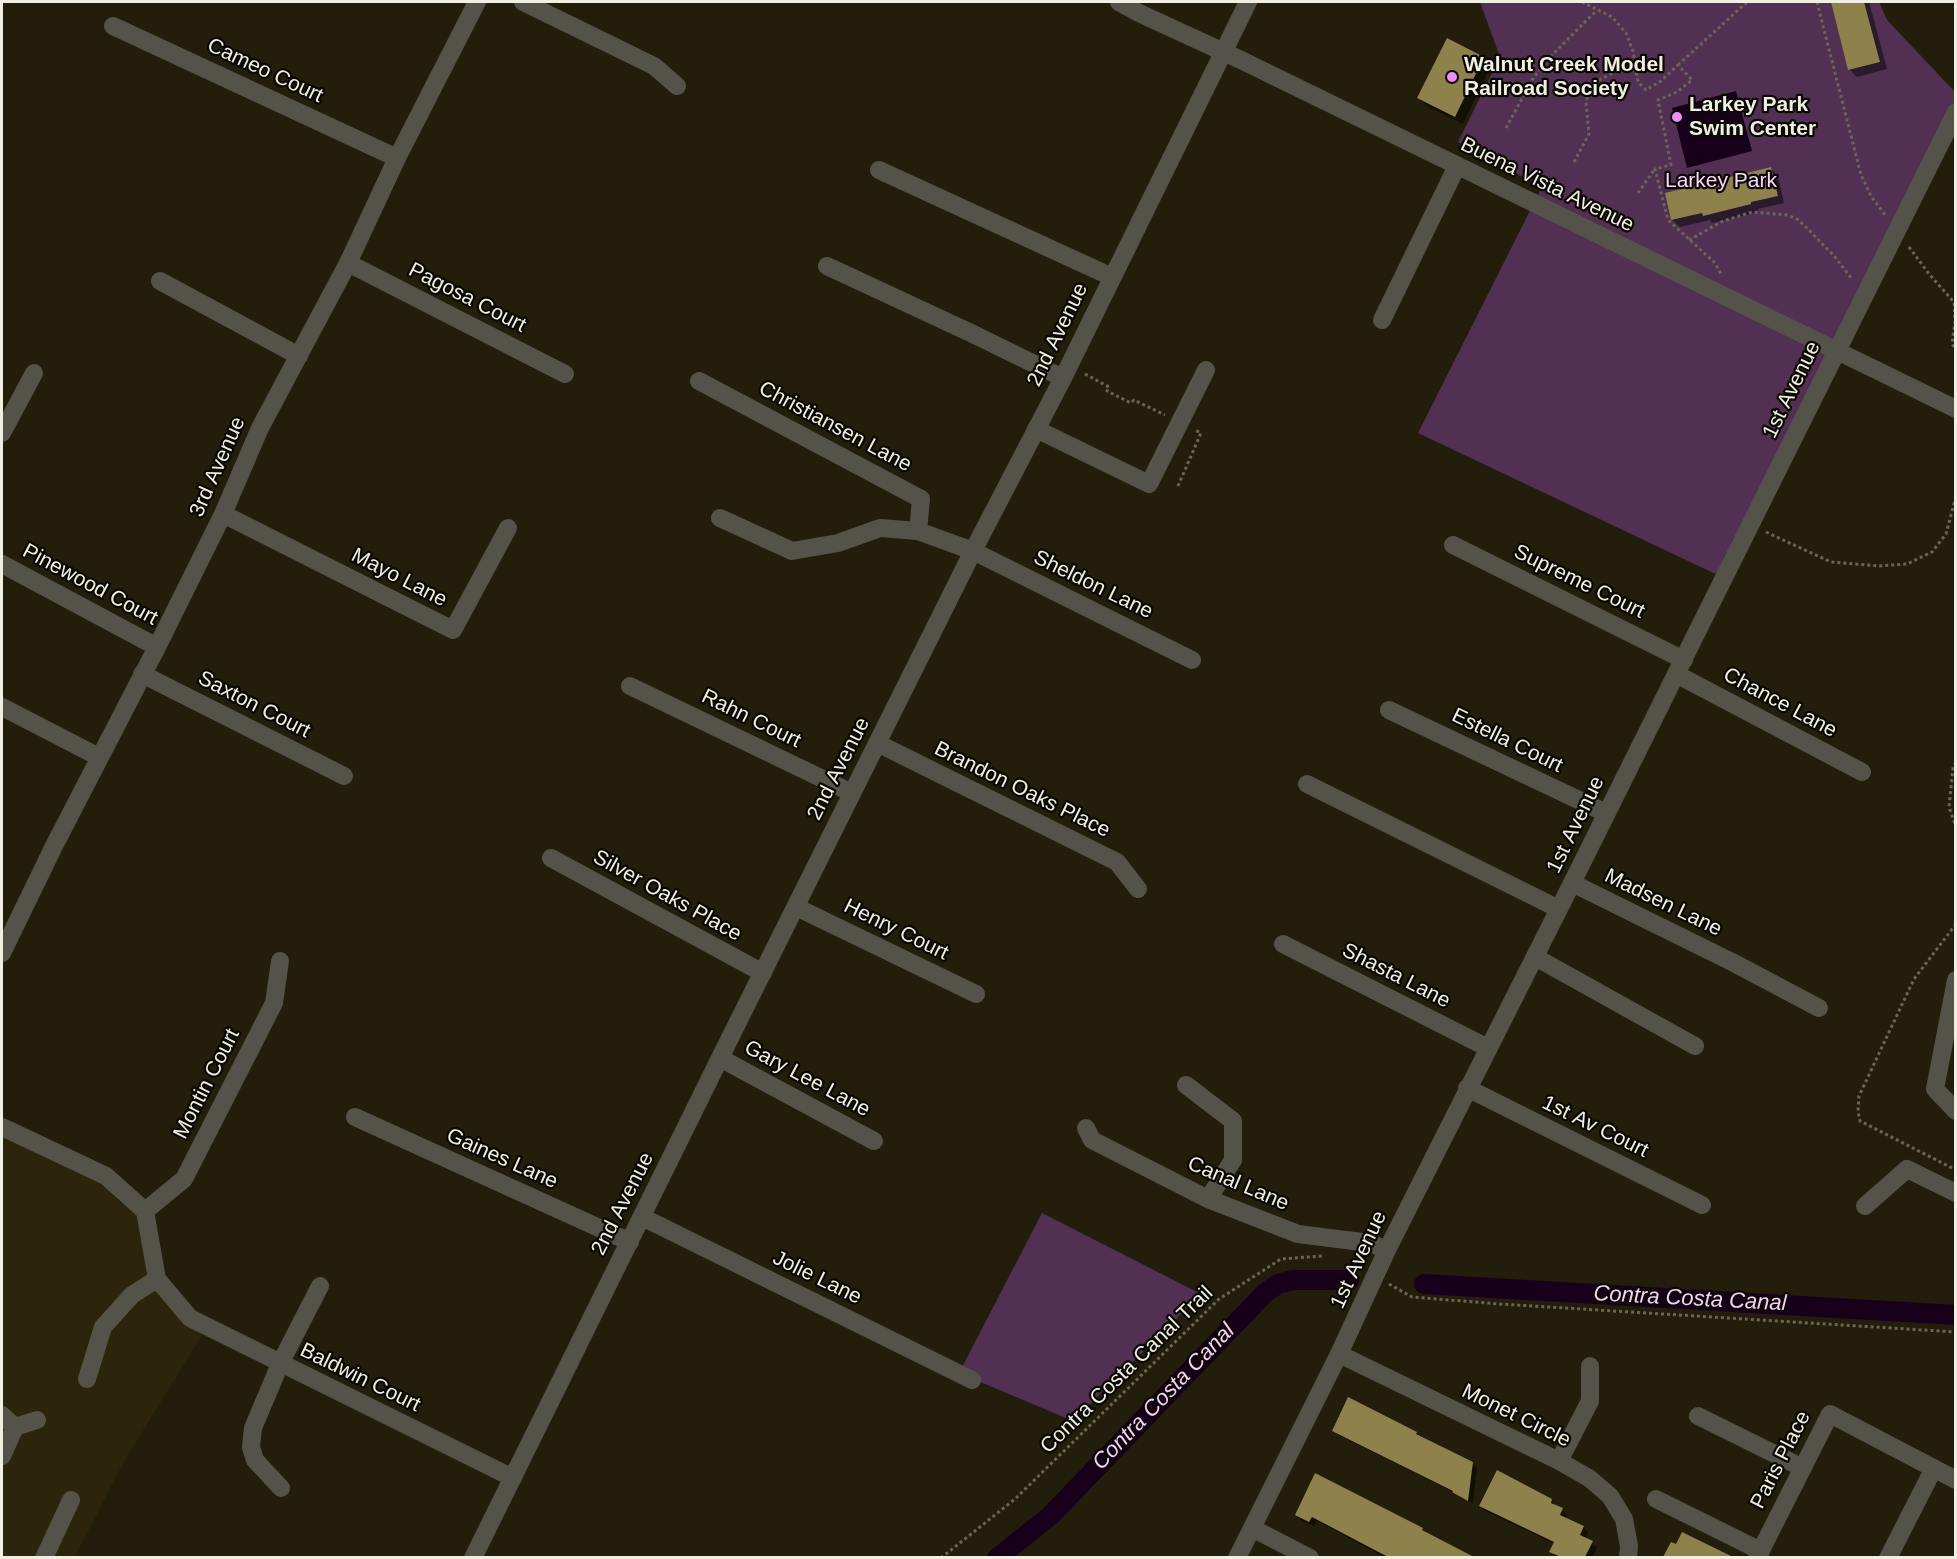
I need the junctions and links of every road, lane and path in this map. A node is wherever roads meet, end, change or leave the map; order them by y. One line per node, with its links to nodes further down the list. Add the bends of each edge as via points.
1 (477, 2): 16 (street, 3rd Avenue)
2 (524, 2): 13 (street, via 654,66)
3 (1119, 2): 10 (street, Buena Vista Avenue)
4 (1248, 2): 10 (street, 2nd Avenue)
5 (1582, 2): 8 (path)
6 (1747, 2): 11 (path)
7 (1817, 2): 22 (path, via 1861,175 1871,196)
8 (1597, 10): 12 (path, via 1612,17 1626,33); 15 (path, via 1547,60)
9 (113, 26): 16 (street, Cameo Court)
10 (1223, 52): 18 (street, Buena Vista Avenue); 26 (street, 2nd Avenue)
11 (1678, 65): 12 (path, via 1646,90 1638,82); 19 (path, via 1692,80 1658,100 1671,165)
12 (1635, 70): 17 (path, via 1612,73 1590,91 1586,102 1589,134)
13 (677, 86)
14 (1956, 112): 22 (street, 1st Avenue)
15 (1506, 128)
16 (398, 158): 24 (street, 3rd Avenue)
17 (1575, 162)
18 (1457, 166): 28 (street, Buena Vista Avenue); 30 (street)
19 (1655, 169): 21 (path); 23 (path, via 1668,220)
20 (879, 170): 26 (street)
21 (1638, 193)
22 (1897, 229): 29 (street, 1st Avenue); 32 (path, via 1954,302 1952,344)
23 (1689, 240): 28 (path, via 1715,263 1722,275); 29 (path, via 1723,221 1752,212 1787,215 1815,235)
24 (348, 263): 33 (street, 3rd Avenue); 37 (street, Pagosa Court)
25 (827, 266): 38 (street)
26 (1112, 277): 38 (street, 2nd Avenue)
27 (160, 280): 33 (street)
28 (1716, 293): 31 (street, Buena Vista Avenue)
29 (1865, 294): 31 (street, 1st Avenue)
30 (1382, 320)
31 (1837, 350): 40 (street, Buena Vista Avenue); 48 (street, 1st Avenue)
32 (1956, 350)
33 (298, 356): 46 (street, 3rd Avenue, via 260,428)
34 (1206, 370): 41 (street)
35 (34, 373): 43 (street)
36 (1083, 373): 41 (path, via 1109,387 1107,391)
37 (566, 374)
38 (1063, 378): 42 (street, 2nd Avenue)
39 (699, 381): 50 (street, Christiansen Lane, via 921,499)
40 (1956, 409)
41 (1180, 422): 42 (street, via 1149,484); 44 (path, via 1201,433)
42 (1036, 429): 52 (street, 2nd Avenue)
43 (2, 433)
44 (1178, 486)
45 (1956, 496): 48 (path, via 1946,534 1932,552 1907,564 1831,562)
46 (223, 514): 49 (street, Mayo Lane, via 453,630); 54 (street, 3rd Avenue)
47 (720, 518): 50 (street, Sheldon Lane, via 792,550 838,543 880,528)
48 (1750, 526): 56 (street, 1st Avenue)
49 (508, 528)
50 (918, 531): 52 (street, Sheldon Lane)
51 (1453, 545): 56 (street, Supreme Court)
52 (973, 551): 55 (street, Sheldon Lane); 61 (street, 2nd Avenue)
53 (2, 564): 54 (street, Pinewood Court)
54 (158, 646): 57 (street, 3rd Avenue)
55 (1192, 660)
56 (1680, 667): 64 (street, Chance Lane); 68 (street, 1st Avenue)
57 (142, 674): 62 (street, 3rd Avenue); 65 (street, Saxton Court)
58 (630, 686): 67 (street, Rahn Court)
59 (2, 707): 62 (street)
60 (1389, 710): 68 (street, Estella Court)
61 (877, 743): 67 (street, 2nd Avenue); 72 (street, Brandon Oaks Place, via 1117,862)
62 (99, 757): 76 (street, 3rd Avenue)
63 (1956, 762): 69 (path, via 1949,807)
64 (1862, 772)
65 (344, 776)
66 (1306, 784): 74 (street)
67 (852, 793): 73 (street, 2nd Avenue)
68 (1606, 813): 71 (street, 1st Avenue)
69 (1956, 827)
70 (551, 858): 80 (street, Silver Oaks Place)
71 (1572, 883): 74 (street, 1st Avenue); 83 (street, Madsen Lane)
72 (1138, 889)
73 (796, 907): 80 (street, 2nd Avenue); 82 (street, Henry Court)
74 (1559, 909): 78 (street, 1st Avenue)
75 (1956, 924): 94 (path, via 1914,979 1859,1096 1858,1111 1860,1121)
76 (4, 940)
77 (1283, 944): 85 (street, Shasta Lane)
78 (1535, 957): 84 (street); 85 (street, 1st Avenue)
79 (280, 961): 99 (street, Montin Court, via 274,1003 184,1179)
80 (763, 973): 86 (street, 2nd Avenue)
81 (1956, 980): 89 (street, via 1935,1089)
82 (976, 994)
83 (1819, 1008)
84 (1695, 1046)
85 (1488, 1048): 88 (street, 1st Avenue)
86 (720, 1058): 93 (street, Gary Lee Lane); 100 (street, 2nd Avenue)
87 (1186, 1085): 96 (street, via 1233,1121 1233,1160)
88 (1467, 1088): 97 (street, 1st Av Court); 102 (street, 1st Avenue)
89 (1956, 1111)
90 (355, 1117): 101 (street, Gaines Lane)
91 (2, 1127): 99 (street, via 106,1176)
92 (1086, 1128): 96 (street, Canal Lane, via 1092,1140)
93 (873, 1141)
94 (1956, 1170)
95 (1956, 1193): 98 (street, via 1907,1169)
96 (1208, 1199): 102 (street, Canal Lane, via 1298,1234)
97 (1702, 1205)
98 (1865, 1206)
99 (145, 1211): 105 (street)
100 (642, 1217): 101 (street, 2nd Avenue); 112 (street, Jolie Lane)
101 (630, 1242): 120 (street, 2nd Avenue)
102 (1387, 1250): 104 (street, 1st Avenue)
103 (1324, 1256): 129 (path, Contra Costa Canal Trail, via 1281,1259 1219,1299 1015,1499)
104 (1376, 1275): 107 (path, via 1412,1297); 108 (street, 1st Avenue)
105 (157, 1279): 109 (street, via 190,1318); 111 (street, via 132,1295 103,1327)
106 (320, 1286): 109 (street)
107 (1956, 1332)
108 (1339, 1354): 117 (street, Monet Circle); 125 (street, 1st Avenue)
109 (280, 1364): 120 (street, Baldwin Court); 122 (street, Baldwin Court, via 253,1428 251,1446 255,1460)
110 (1590, 1366): 117 (street, via 1590,1401)
111 (87, 1379)
112 (972, 1380)
113 (1698, 1416): 118 (street)
114 (37, 1420): 115 (street)
115 (8, 1421): 116 (street)
116 (2, 1456)
117 (1558, 1461): 132 (street, Monet Circle, via 1589,1478 1610,1496 1624,1519)
118 (1803, 1468): 119 (street, Paris Place, via 1830,1414); 126 (street, Paris Place)
119 (1934, 1468): 121 (street, Paris Place); 133 (street)
120 (513, 1478): 128 (street, 2nd Avenue)
121 (1956, 1480)
122 (281, 1488)
123 (1656, 1499): 126 (street)
124 (71, 1500): 127 (street)
125 (1252, 1528): 130 (street, 1st Avenue); 131 (street)
126 (1759, 1554)
127 (44, 1557)
128 (473, 1557)
129 (941, 1557)
130 (1237, 1557)
131 (1310, 1557)
132 (1628, 1557)
133 (1888, 1557)

